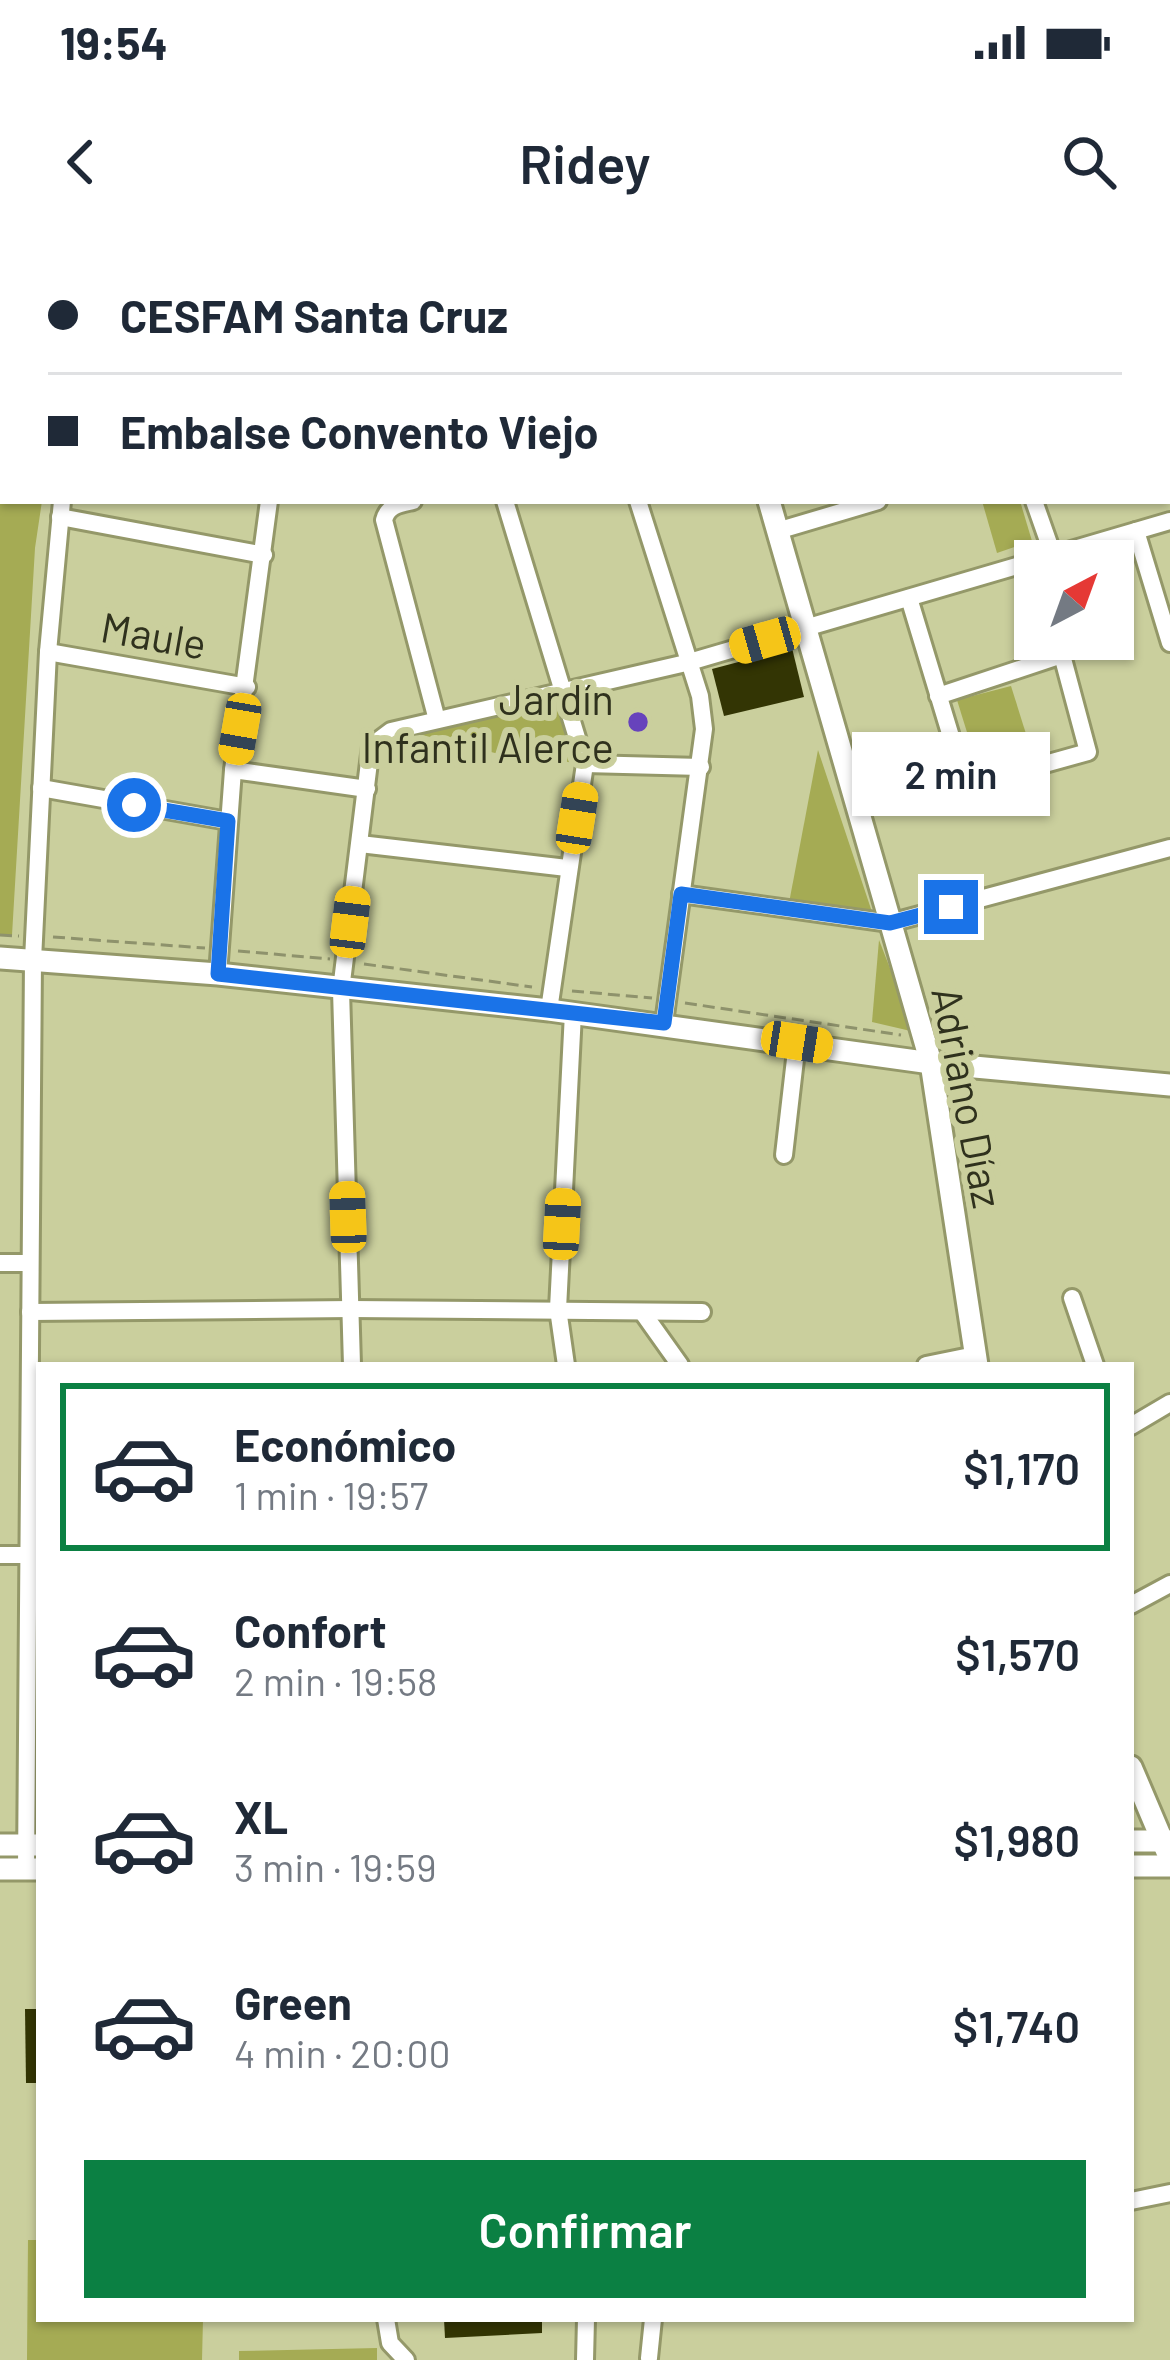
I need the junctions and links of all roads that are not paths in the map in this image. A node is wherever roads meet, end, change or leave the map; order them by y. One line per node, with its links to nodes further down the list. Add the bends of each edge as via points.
1 (268, 504): 14 (street)
2 (406, 504): 24 (street, via 384,520)
3 (506, 504): 22 (street)
4 (639, 504): 20 (street)
5 (770, 504): 10 (main road, Adriano Díaz)
6 (868, 504): 10 (street)
7 (1035, 504): 12 (street)
8 (61, 509): 14 (street); 19 (street)
9 (1170, 521): 11 (street)
10 (777, 531): 17 (main road, Adriano Díaz)
11 (1136, 531): 13 (street); 18 (street)
12 (1048, 540)
13 (1105, 540)
14 (264, 555): 21 (street)
15 (1014, 567): 16 (street)
16 (909, 598): 17 (street); 23 (street)
17 (805, 629): 20 (street); 35 (main road, Adriano Díaz)
18 (1170, 643)
19 (48, 652): 21 (street, Maule); 28 (street)
20 (686, 663): 22 (street); 26 (street, via 700,697)
21 (247, 687): 27 (street)
22 (564, 688): 24 (street); 25 (street)
23 (938, 696): 23 (street, via 966,787 1088,752 1062,656)
24 (437, 720): 29 (street, via 391,730 371,746)
25 (585, 764): 26 (street); 33 (street)
26 (701, 767): 34 (street)
27 (233, 770): 29 (street); 30 (street)
28 (40, 788): 30 (street); 37 (street)
29 (367, 789): 31 (street)
30 (228, 821): 38 (street)
31 (360, 844): 33 (street); 39 (street)
32 (1170, 848): 35 (street)
33 (568, 868): 40 (street)
34 (681, 894): 35 (street); 41 (street)
35 (890, 923): 44 (main road, Adriano Díaz)
36 (0, 958): 37 (main road)
37 (33, 960): 38 (main road); 48 (street)
38 (218, 974): 39 (main road)
39 (341, 990): 40 (main road); 50 (street)
40 (550, 999): 42 (main road)
41 (666, 1011): 42 (main road); 43 (main road)
42 (573, 1013): 51 (street)
43 (797, 1042): 44 (main road); 46 (street)
44 (931, 1063): 45 (main road); 55 (main road, Adriano Díaz)
45 (1170, 1085)
46 (784, 1155)
47 (0, 1263): 48 (street)
48 (30, 1263): 52 (street)
49 (1072, 1298): 59 (street)
50 (350, 1309): 51 (street); 52 (street); 56 (street)
51 (558, 1309): 54 (street); 57 (street)
52 (30, 1312): 63 (street)
53 (702, 1312): 54 (street)
54 (643, 1313): 58 (street)
55 (976, 1360)
56 (352, 1362)
57 (566, 1362)
58 (678, 1362)
59 (1094, 1362)
60 (1170, 1403): 61 (street)
61 (1134, 1424)
62 (0, 1555): 63 (street)
63 (26, 1555): 69 (street)
64 (1170, 1584): 65 (street)
65 (1134, 1603)
66 (1134, 1774): 70 (main road)
67 (1134, 1842): 70 (main road)
68 (0, 1845): 69 (main road)
69 (33, 1845): 73 (street)
70 (1168, 1852): 71 (main road)
71 (1134, 1865)
72 (0, 1869): 73 (main road)
73 (33, 1869)
74 (1170, 2193): 75 (street)
75 (1134, 2200)
76 (386, 2322): 80 (street, via 390,2343)
77 (586, 2322): 81 (street)
78 (653, 2322): 79 (street)
79 (649, 2358)
80 (406, 2360)
81 (585, 2360)

